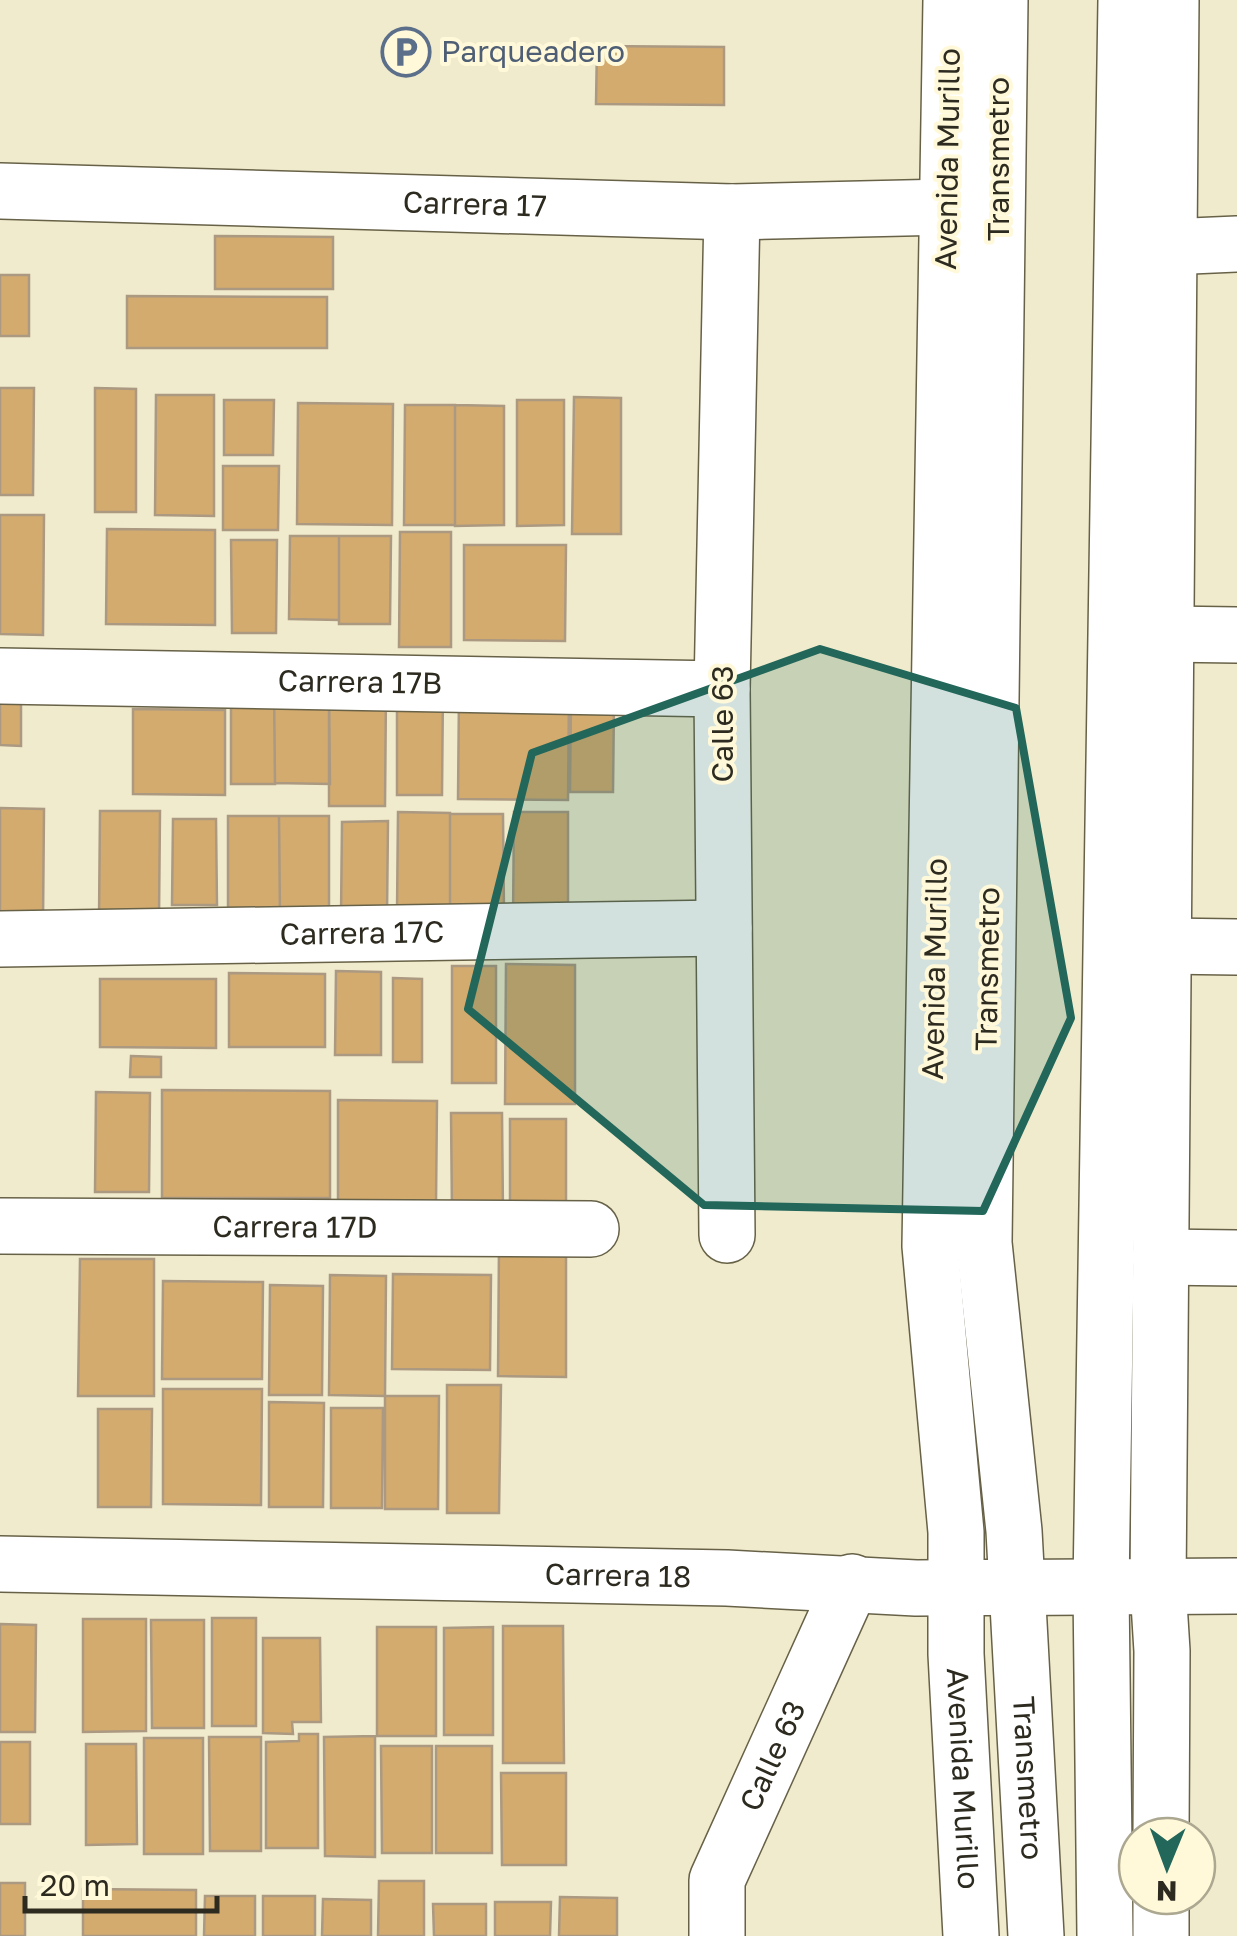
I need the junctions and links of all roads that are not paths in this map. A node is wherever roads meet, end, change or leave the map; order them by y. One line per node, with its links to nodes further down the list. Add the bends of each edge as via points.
1 (951, 0): 6 (street, Avenida Murillo)
2 (1000, 0): 29 (street, Transmetro, via 984,1243)
3 (1126, 0): 26 (street)
4 (1171, 0): 9 (street)
5 (0, 191): 7 (street, Carrera 17)
6 (948, 208): 7 (street, Carrera 17); 28 (street, Avenida Murillo, via 930,1246)
7 (732, 212): 13 (street, Calle 63)
8 (1237, 244): 9 (street)
9 (1168, 246): 10 (street)
10 (1166, 634): 11 (street); 16 (street)
11 (1237, 636)
12 (0, 676): 13 (street, Carrera 17B)
13 (722, 690): 14 (street, Calle 63)
14 (724, 928): 15 (street, Carrera 17C); 20 (street, Calle 63)
15 (0, 939)
16 (1164, 946): 17 (street); 21 (street)
17 (1237, 947)
18 (0, 1226): 19 (street, Carrera 17D)
19 (591, 1228)
20 (727, 1235)
21 (1160, 1257): 22 (street); 27 (street)
22 (1237, 1258)
23 (0, 1564): 24 (street, Carrera 18)
24 (852, 1582): 28 (street, Carrera 18); 31 (street, Calle 63, via 717,1880)
25 (1237, 1586): 27 (street, Carrera 18)
26 (1101, 1587): 27 (street, Carrera 18); 29 (street, Carrera 18); 34 (street)
27 (1158, 1587): 30 (street)
28 (956, 1588): 29 (street, Carrera 18); 32 (street, Avenida Murillo)
29 (1017, 1588): 33 (street, Transmetro)
30 (1161, 1816)
31 (716, 1936)
32 (971, 1936)
33 (1036, 1936)
34 (1105, 1936)

